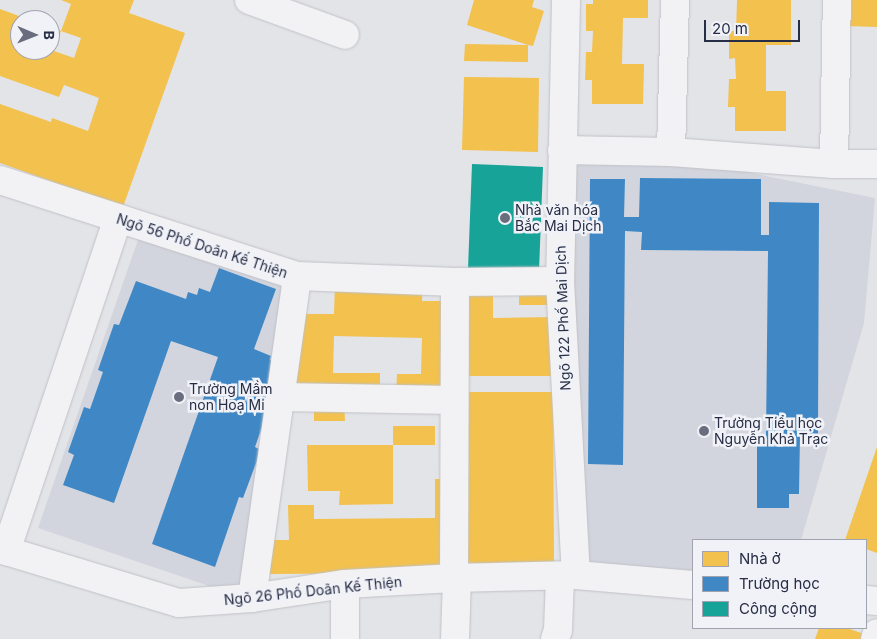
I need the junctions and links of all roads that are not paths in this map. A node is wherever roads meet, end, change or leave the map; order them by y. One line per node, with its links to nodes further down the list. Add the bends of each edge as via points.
1 (249, 0): 5 (lane)
2 (566, 0): 6 (lane, Ngõ 122 Phố Mai Dịch)
3 (675, 0): 7 (lane)
4 (838, 0): 8 (lane)
5 (345, 35)
6 (562, 150): 7 (lane); 13 (lane, Ngõ 122 Phố Mai Dịch)
7 (671, 152): 8 (lane)
8 (834, 164): 9 (lane)
9 (877, 164)
10 (0, 180): 11 (lane, Ngõ 56 Phố Doãn Kế Thiện)
11 (118, 218): 12 (lane, Ngõ 56 Phố Doãn Kế Thiện); 17 (lane)
12 (297, 276): 14 (lane, Ngõ 56 Phố Doãn Kế Thiện); 15 (lane)
13 (560, 281): 14 (lane, Ngõ 56 Phố Doãn Kế Thiện); 18 (lane, Ngõ 122 Phố Mai Dịch)
14 (455, 282): 16 (lane)
15 (280, 396): 16 (lane); 22 (lane)
16 (454, 400): 19 (lane)
17 (3, 550): 22 (lane, Ngõ 26 Phố Doãn Kế Thiện, via 179,603)
18 (568, 576): 19 (lane, Ngõ 26 Phố Doãn Kế Thiện); 21 (lane, Ngõ 26 Phố Doãn Kế Thiện); 26 (lane, Ngõ 122 Phố Mai Dịch)
19 (456, 578): 20 (lane, Ngõ 26 Phố Doãn Kế Thiện); 25 (lane)
20 (345, 584): 22 (lane, Ngõ 26 Phố Doãn Kế Thiện); 24 (lane)
21 (692, 585)
22 (252, 598)
23 (877, 633): 27 (lane)
24 (345, 639)
25 (455, 639)
26 (555, 639)
27 (875, 639)

